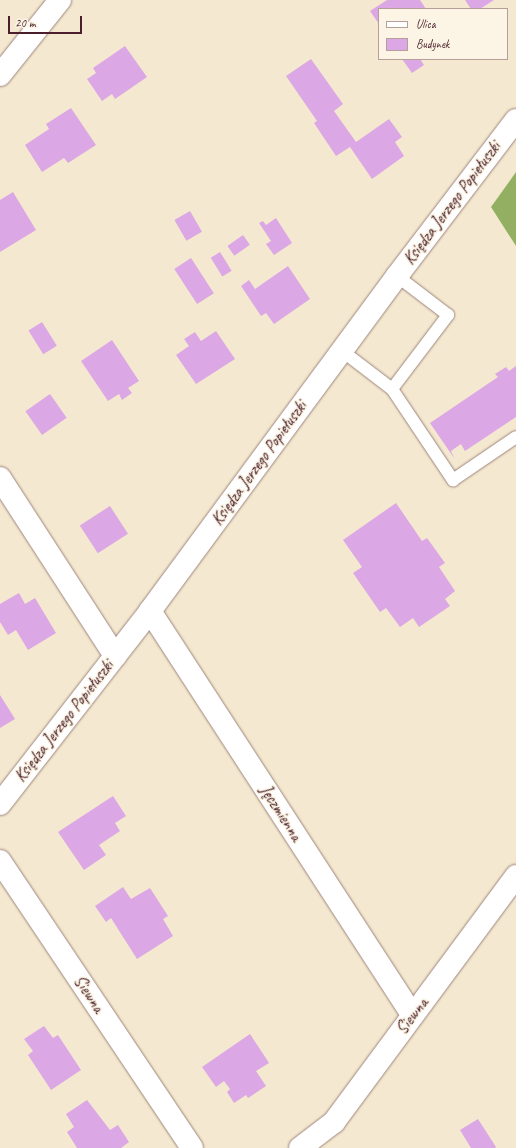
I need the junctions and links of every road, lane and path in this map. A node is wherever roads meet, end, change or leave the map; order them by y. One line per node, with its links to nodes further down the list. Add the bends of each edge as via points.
1 (60, 0): 2 (street)
2 (0, 75)
3 (516, 120): 4 (street, Księdza Jerzego Popiełuszki)
4 (397, 276): 5 (street, Księdza Jerzego Popiełuszki); 6 (lane, via 448,315)
5 (341, 350): 6 (lane); 9 (street, Księdza Jerzego Popiełuszki)
6 (392, 389): 7 (lane, via 453,480)
7 (516, 437)
8 (0, 478): 10 (street)
9 (150, 611): 10 (street, Księdza Jerzego Popiełuszki); 14 (street, Jęczmienna)
10 (115, 656): 11 (street, Księdza Jerzego Popiełuszki)
11 (0, 804)
12 (0, 861): 15 (street, Siewna)
13 (516, 876): 14 (street, Siewna)
14 (412, 1014): 16 (street, Siewna, via 334,1122)
15 (192, 1148)
16 (300, 1148)

